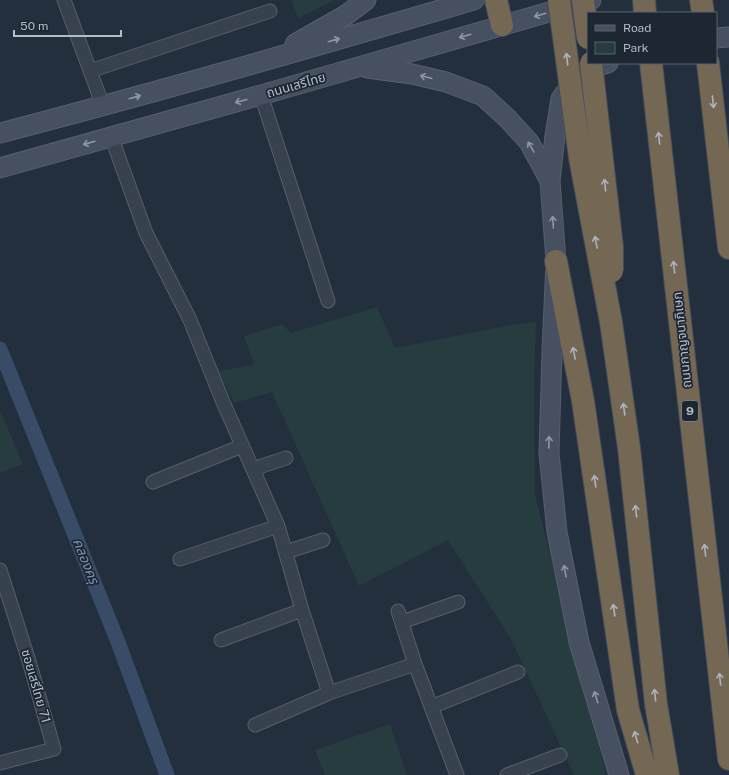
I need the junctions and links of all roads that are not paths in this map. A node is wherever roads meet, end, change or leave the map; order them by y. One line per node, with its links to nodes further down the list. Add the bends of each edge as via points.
1 (64, 0): 23 (street)
2 (366, 0): 17 (main road, via 346,15)
3 (474, 0): 17 (main road, one-way to 3)
4 (496, 0): 13 (highway)
5 (559, 0): 33 (highway, one-way to 5, bridge, via 580,158)
6 (583, 0): 14 (highway, bridge)
7 (591, 0): 13 (main road, ถนนเสรีไทย, one-way to 13)
8 (644, 0): 11 (highway)
9 (701, 0): 12 (highway)
10 (270, 11): 23 (street)
11 (645, 12)
12 (703, 12)
13 (502, 25): 22 (main road, ถนนเสรีไทย, one-way to 22)
14 (587, 30)
15 (729, 37): 16 (main road)
16 (717, 38)
17 (270, 59): 25 (main road, one-way to 17)
18 (591, 64): 33 (highway, one-way to 18, bridge, via 612,247)
19 (605, 64): 29 (main road, via 591,68 574,82 561,99)
20 (651, 64): 52 (highway, ถนนกาญจนาภิเษก / 9, one-way to 20)
21 (708, 64): 30 (highway, one-way to 30)
22 (360, 67): 24 (main road, ถนนเสรีไทย); 29 (main road, one-way to 22, via 529,142 483,96 446,82 412,74)
23 (90, 71): 25 (street)
24 (261, 95): 27 (main road, ถนนเสรีไทย, one-way to 27); 32 (street)
25 (103, 106): 26 (main road)
26 (0, 133)
27 (111, 136): 28 (main road, ถนนเสรีไทย, one-way to 28); 34 (street, via 146,233 190,320)
28 (0, 168)
29 (550, 181): 31 (main road, one-way to 29)
30 (729, 248)
31 (556, 260): 56 (main road, one-way to 31, via 579,642 557,532 549,453); 57 (highway, one-way to 31, via 628,710 583,402)
32 (328, 301)
33 (612, 322): 58 (highway, one-way to 33, via 656,704 629,448)
34 (242, 446): 36 (street); 37 (street)
35 (286, 458): 36 (street)
36 (253, 470): 38 (street)
37 (153, 482)
38 (278, 526): 40 (street); 41 (street)
39 (323, 540): 40 (street)
40 (286, 552): 44 (street)
41 (180, 560)
42 (0, 570): 53 (street, ซอยเสรีไทย 71, via 54,749)
43 (458, 602): 46 (street, via 400,617)
44 (302, 610): 45 (street); 48 (street)
45 (220, 640)
46 (415, 664): 48 (street); 49 (street)
47 (518, 672): 49 (street)
48 (329, 693): 50 (street)
49 (431, 707): 54 (street)
50 (255, 726)
51 (560, 755): 55 (street)
52 (729, 759)
53 (0, 763)
54 (457, 775)
55 (506, 775)
56 (619, 775)
57 (647, 775)
58 (668, 775)

